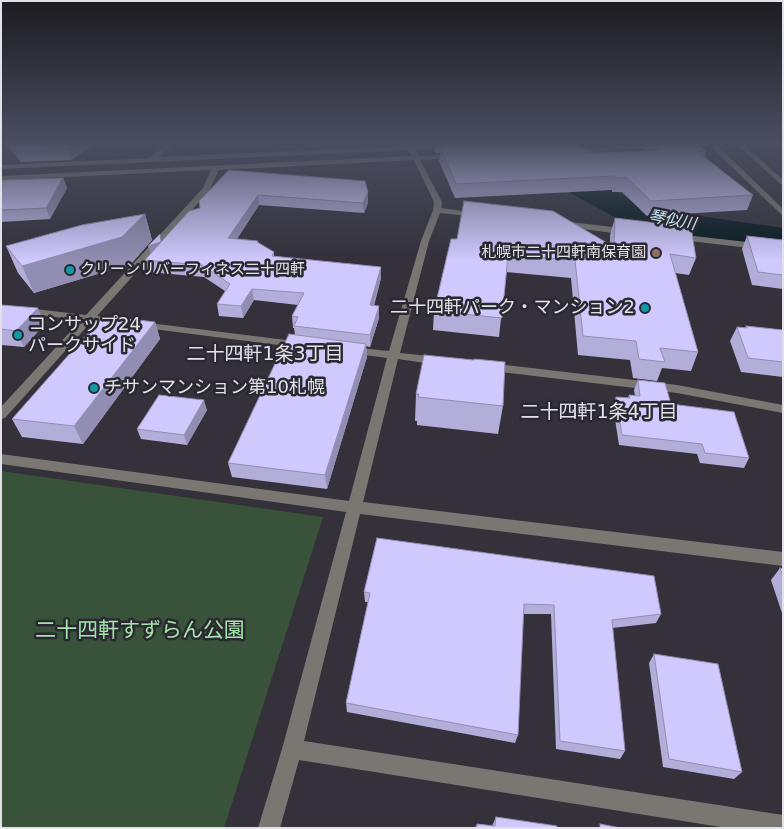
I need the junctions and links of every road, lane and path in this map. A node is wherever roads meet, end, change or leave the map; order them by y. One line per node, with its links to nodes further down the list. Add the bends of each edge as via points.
1 (209, 183): 12 (street)
2 (428, 183): 4 (street, via 438,202)
3 (750, 183): 5 (street)
4 (437, 210): 6 (street); 15 (street, via 425,241)
5 (783, 214)
6 (487, 216)
7 (556, 224): 8 (street)
8 (635, 233)
9 (664, 236): 10 (street)
10 (783, 250)
11 (1, 308): 12 (street)
12 (90, 318): 13 (street); 19 (street)
13 (318, 346)
14 (338, 349): 15 (street)
15 (393, 356): 16 (street); 21 (street)
16 (452, 363)
17 (472, 365): 18 (street, via 678,389)
18 (783, 409)
19 (1, 415)
20 (1, 459): 21 (street)
21 (353, 507): 22 (street); 23 (street)
22 (783, 559)
23 (292, 749): 24 (street); 25 (street)
24 (783, 826)
25 (269, 828)

